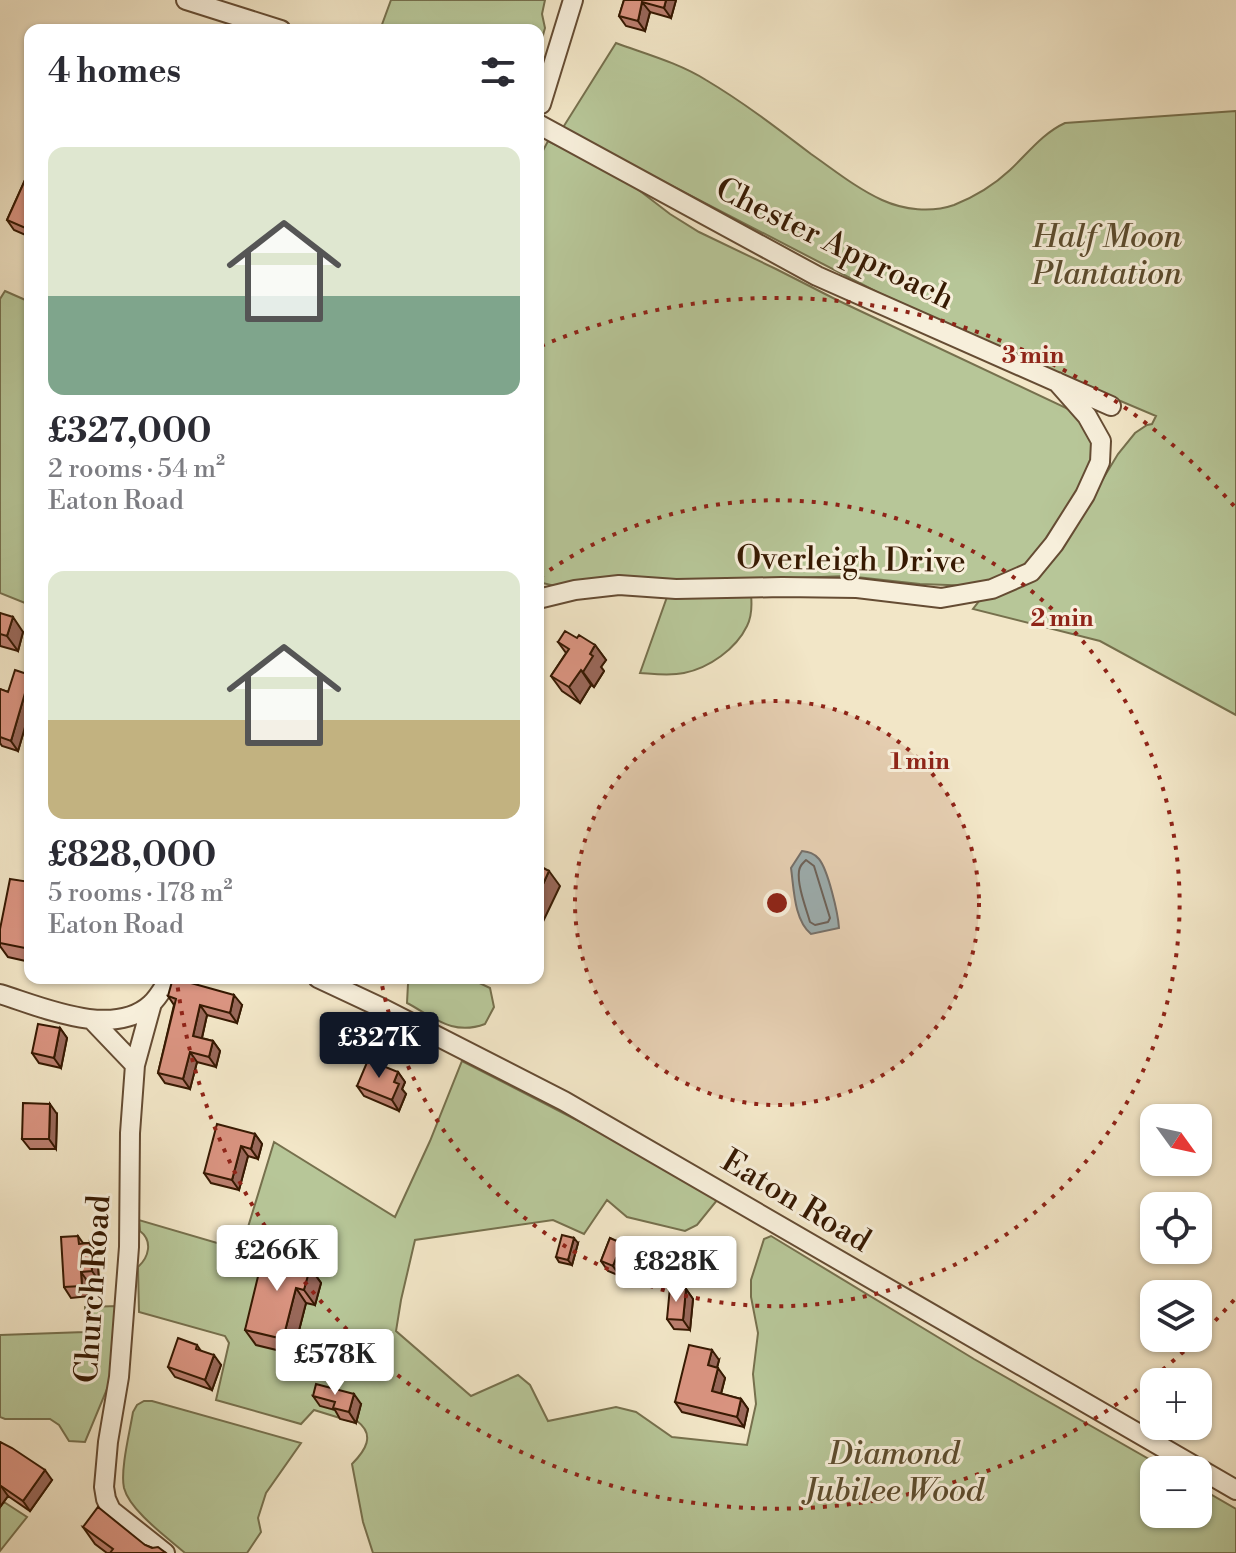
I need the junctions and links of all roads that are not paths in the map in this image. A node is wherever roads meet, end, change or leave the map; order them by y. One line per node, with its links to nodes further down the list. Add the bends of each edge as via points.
1 (186, 0): 3 (street)
2 (573, 0): 4 (street)
3 (262, 24)
4 (544, 94)
5 (544, 127): 6 (street, Chester Approach, via 817,276)
6 (1057, 382): 7 (street, Chester Approach); 8 (street, Overleigh Drive, via 1101,441 1100,462 1085,495 1031,572 992,589 941,598 857,588 619,585)
7 (1111, 406)
8 (544, 598)
9 (166, 984): 12 (street)
10 (331, 984): 15 (street, Eaton Road, via 564,1101)
11 (0, 994): 13 (street)
12 (152, 1003): 13 (street, via 136,1013); 14 (street, Church Road)
13 (93, 1021): 14 (street)
14 (135, 1065): 16 (street, Church Road, via 128,1261 104,1487 111,1510)
15 (1236, 1490)
16 (165, 1553)

